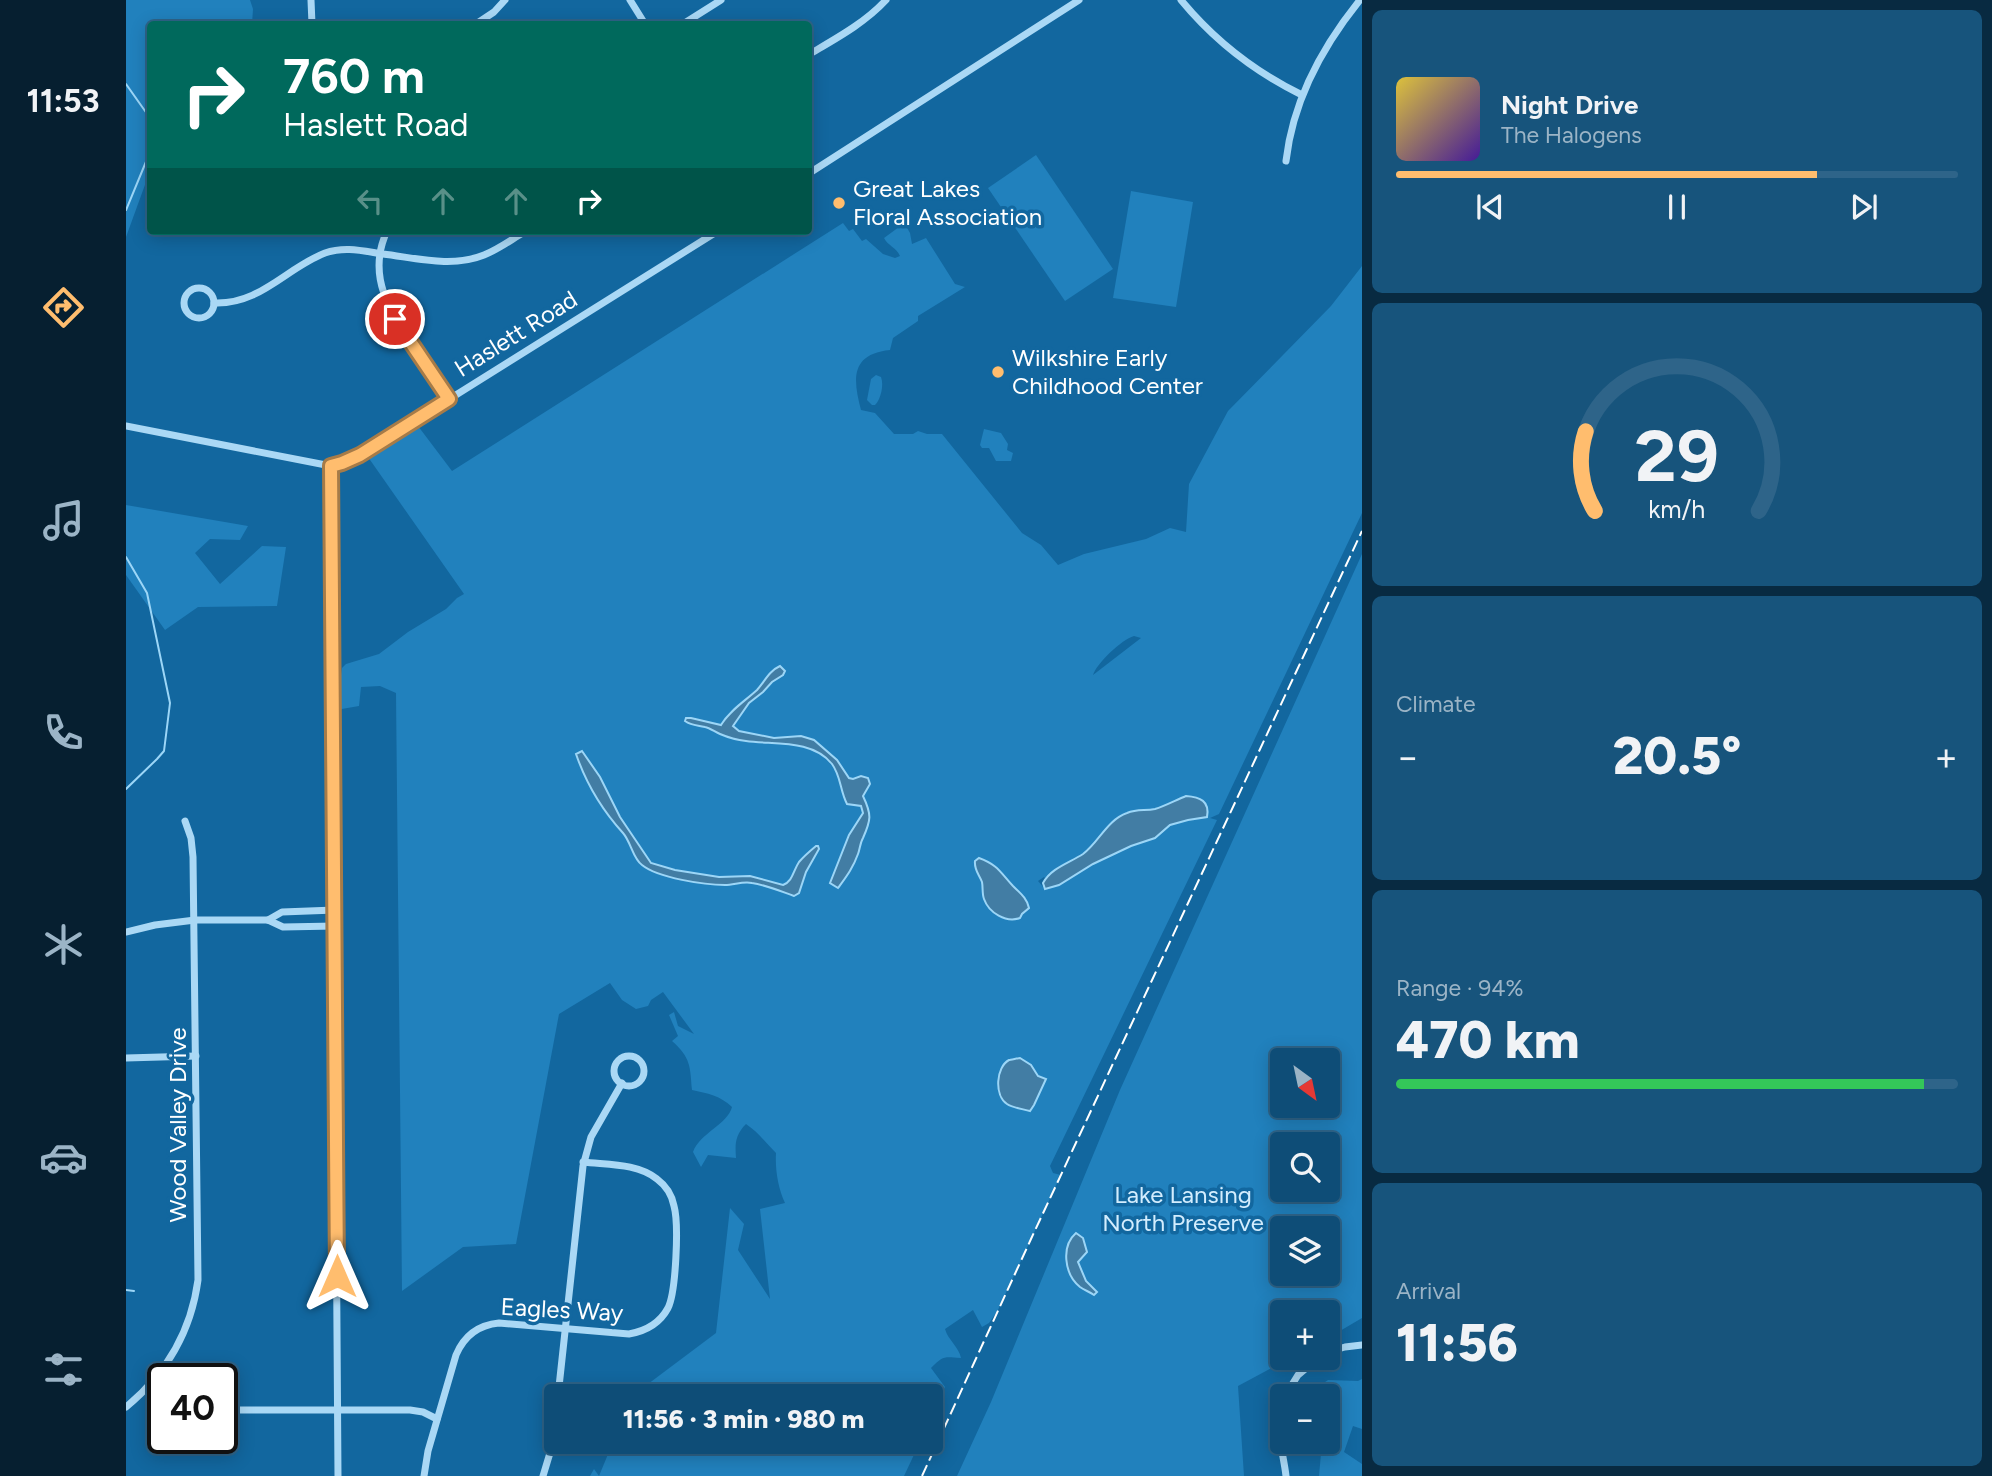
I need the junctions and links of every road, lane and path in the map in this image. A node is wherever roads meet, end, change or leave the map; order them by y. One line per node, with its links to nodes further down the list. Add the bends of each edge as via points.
1 (311, 0): 9 (street)
2 (505, 0): 10 (street)
3 (630, 0): 11 (street)
4 (720, 0): 12 (street)
5 (886, 0): 13 (street)
6 (1079, 0): 16 (street)
7 (1181, 0): 14 (street, via 1234,53)
8 (1360, 0): 14 (street, via 1325,49)
9 (312, 21)
10 (480, 21)
11 (643, 21)
12 (688, 21)
13 (812, 52)
14 (1302, 95): 15 (street)
15 (1286, 161)
16 (812, 171)
17 (386, 235): 20 (street)
18 (519, 235): 20 (street, via 484,255 462,261)
19 (712, 235): 22 (street, Haslett Road)
20 (380, 253): 21 (street, via 356,249 324,254 253,296); 22 (street, via 382,290 389,309)
21 (214, 303): 21 (street, via 210,314 199,319 188,315 183,304 187,293 198,288 209,292)
22 (449, 399): 24 (street, Haslett Road, via 360,455)
23 (126, 426): 24 (street)
24 (331, 466): 26 (street)
25 (185, 821): 27 (street, Wood Valley Drive, via 193,857)
26 (335, 910): 28 (street, via 282,912); 29 (street)
27 (195, 920): 28 (street); 30 (street); 31 (street, Wood Valley Drive)
28 (268, 920): 29 (street, via 283,927)
29 (335, 926): 45 (street)
30 (126, 932)
31 (196, 1056): 32 (street); 38 (street, Wood Valley Drive, via 198,1280 185,1331)
32 (126, 1058)
33 (622, 1083): 33 (street, via 633,1085 642,1078 644,1067 637,1058 626,1056 617,1063 615,1074); 34 (street)
34 (583, 1162): 35 (street); 35 (street, Eagles Way, via 637,1169 666,1188 676,1212 673,1291 662,1316 641,1331 623,1335)
35 (565, 1329): 40 (street); 46 (street, Eagles Way, via 499,1323 474,1331 456,1355)
36 (1362, 1345): 37 (street)
37 (1340, 1348)
38 (167, 1363)
39 (1305, 1370): 41 (street)
40 (559, 1384)
41 (1293, 1384)
42 (147, 1387): 43 (street, Wood Valley Drive)
43 (126, 1407)
44 (238, 1410): 45 (street)
45 (338, 1410): 46 (street, via 410,1410); 49 (street)
46 (437, 1419): 50 (street, Eagles Way)
47 (550, 1454): 51 (street)
48 (1282, 1454): 52 (street)
49 (338, 1476)
50 (424, 1476)
51 (543, 1476)
52 (1286, 1476)

